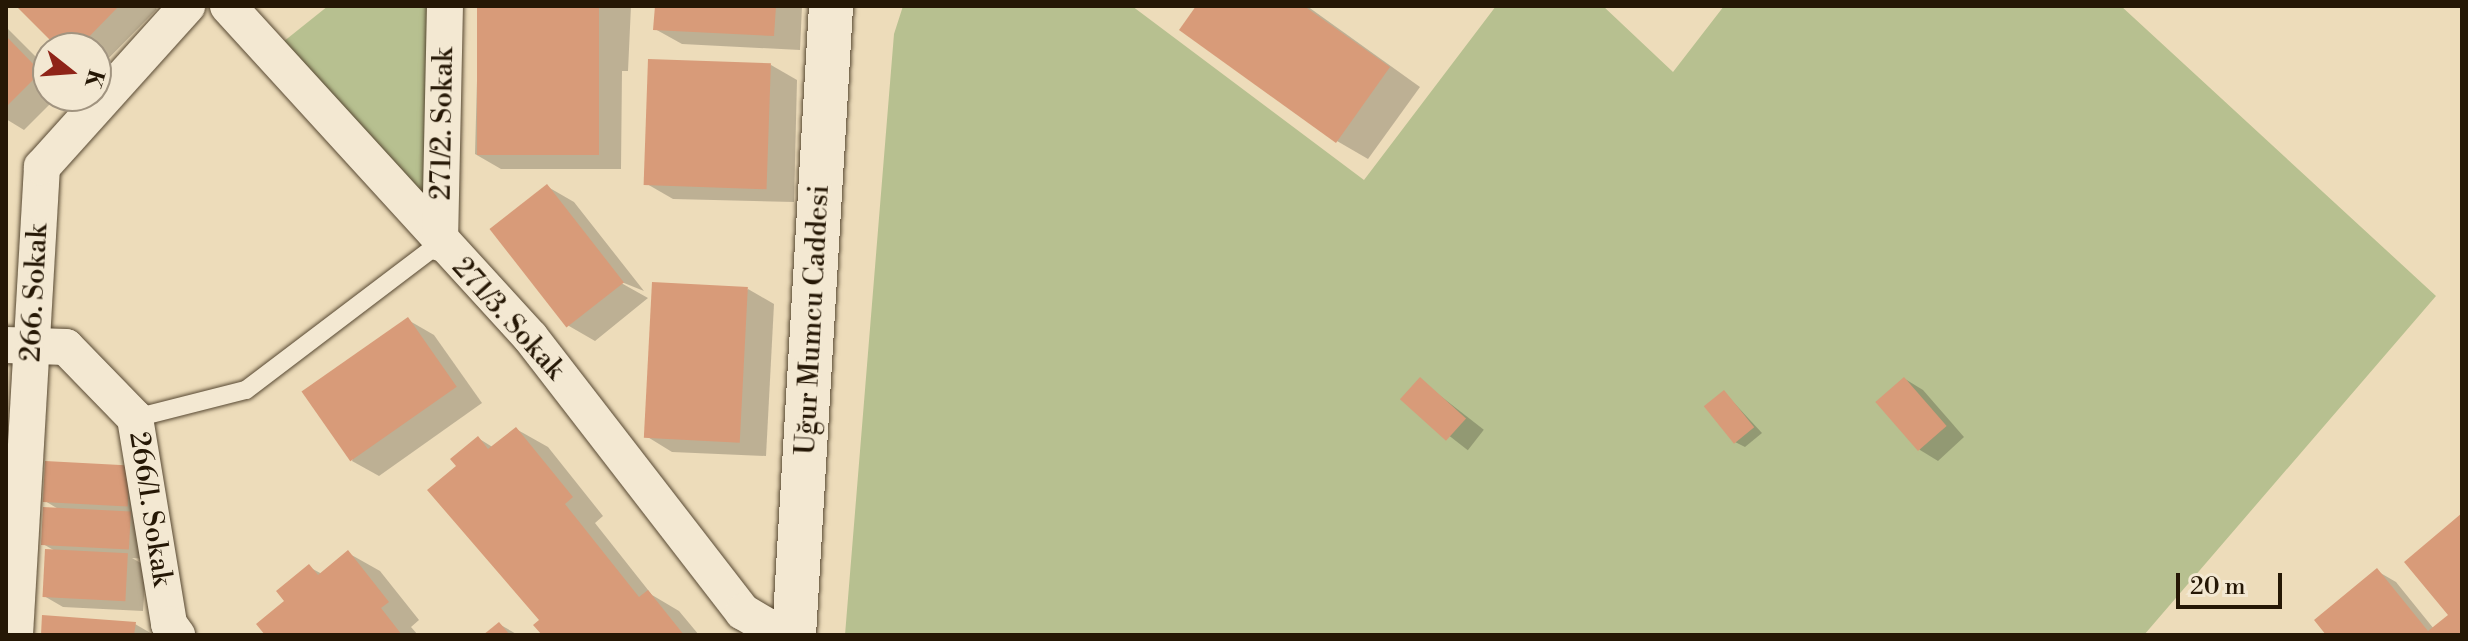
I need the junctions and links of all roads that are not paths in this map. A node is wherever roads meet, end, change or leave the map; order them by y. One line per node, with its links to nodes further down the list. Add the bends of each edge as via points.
1 (187, 6): 6 (street, 266. Sokak, via 42,167)
2 (445, 6): 5 (street, 271/2. Sokak)
3 (831, 6): 11 (main road, Uğur Mumcu Caddesi)
4 (239, 10): 5 (street, 271/3. Sokak)
5 (440, 243): 7 (lane, via 246,390); 10 (street, 271/3. Sokak, via 531,338 743,612)
6 (19, 346): 7 (street, 266/1. Sokak, via 66,347); 8 (street, 266. Sokak)
7 (135, 418): 9 (street, 266/1. Sokak, via 169,624)
8 (15, 635)
9 (177, 635)
10 (782, 635)
11 (794, 635)

